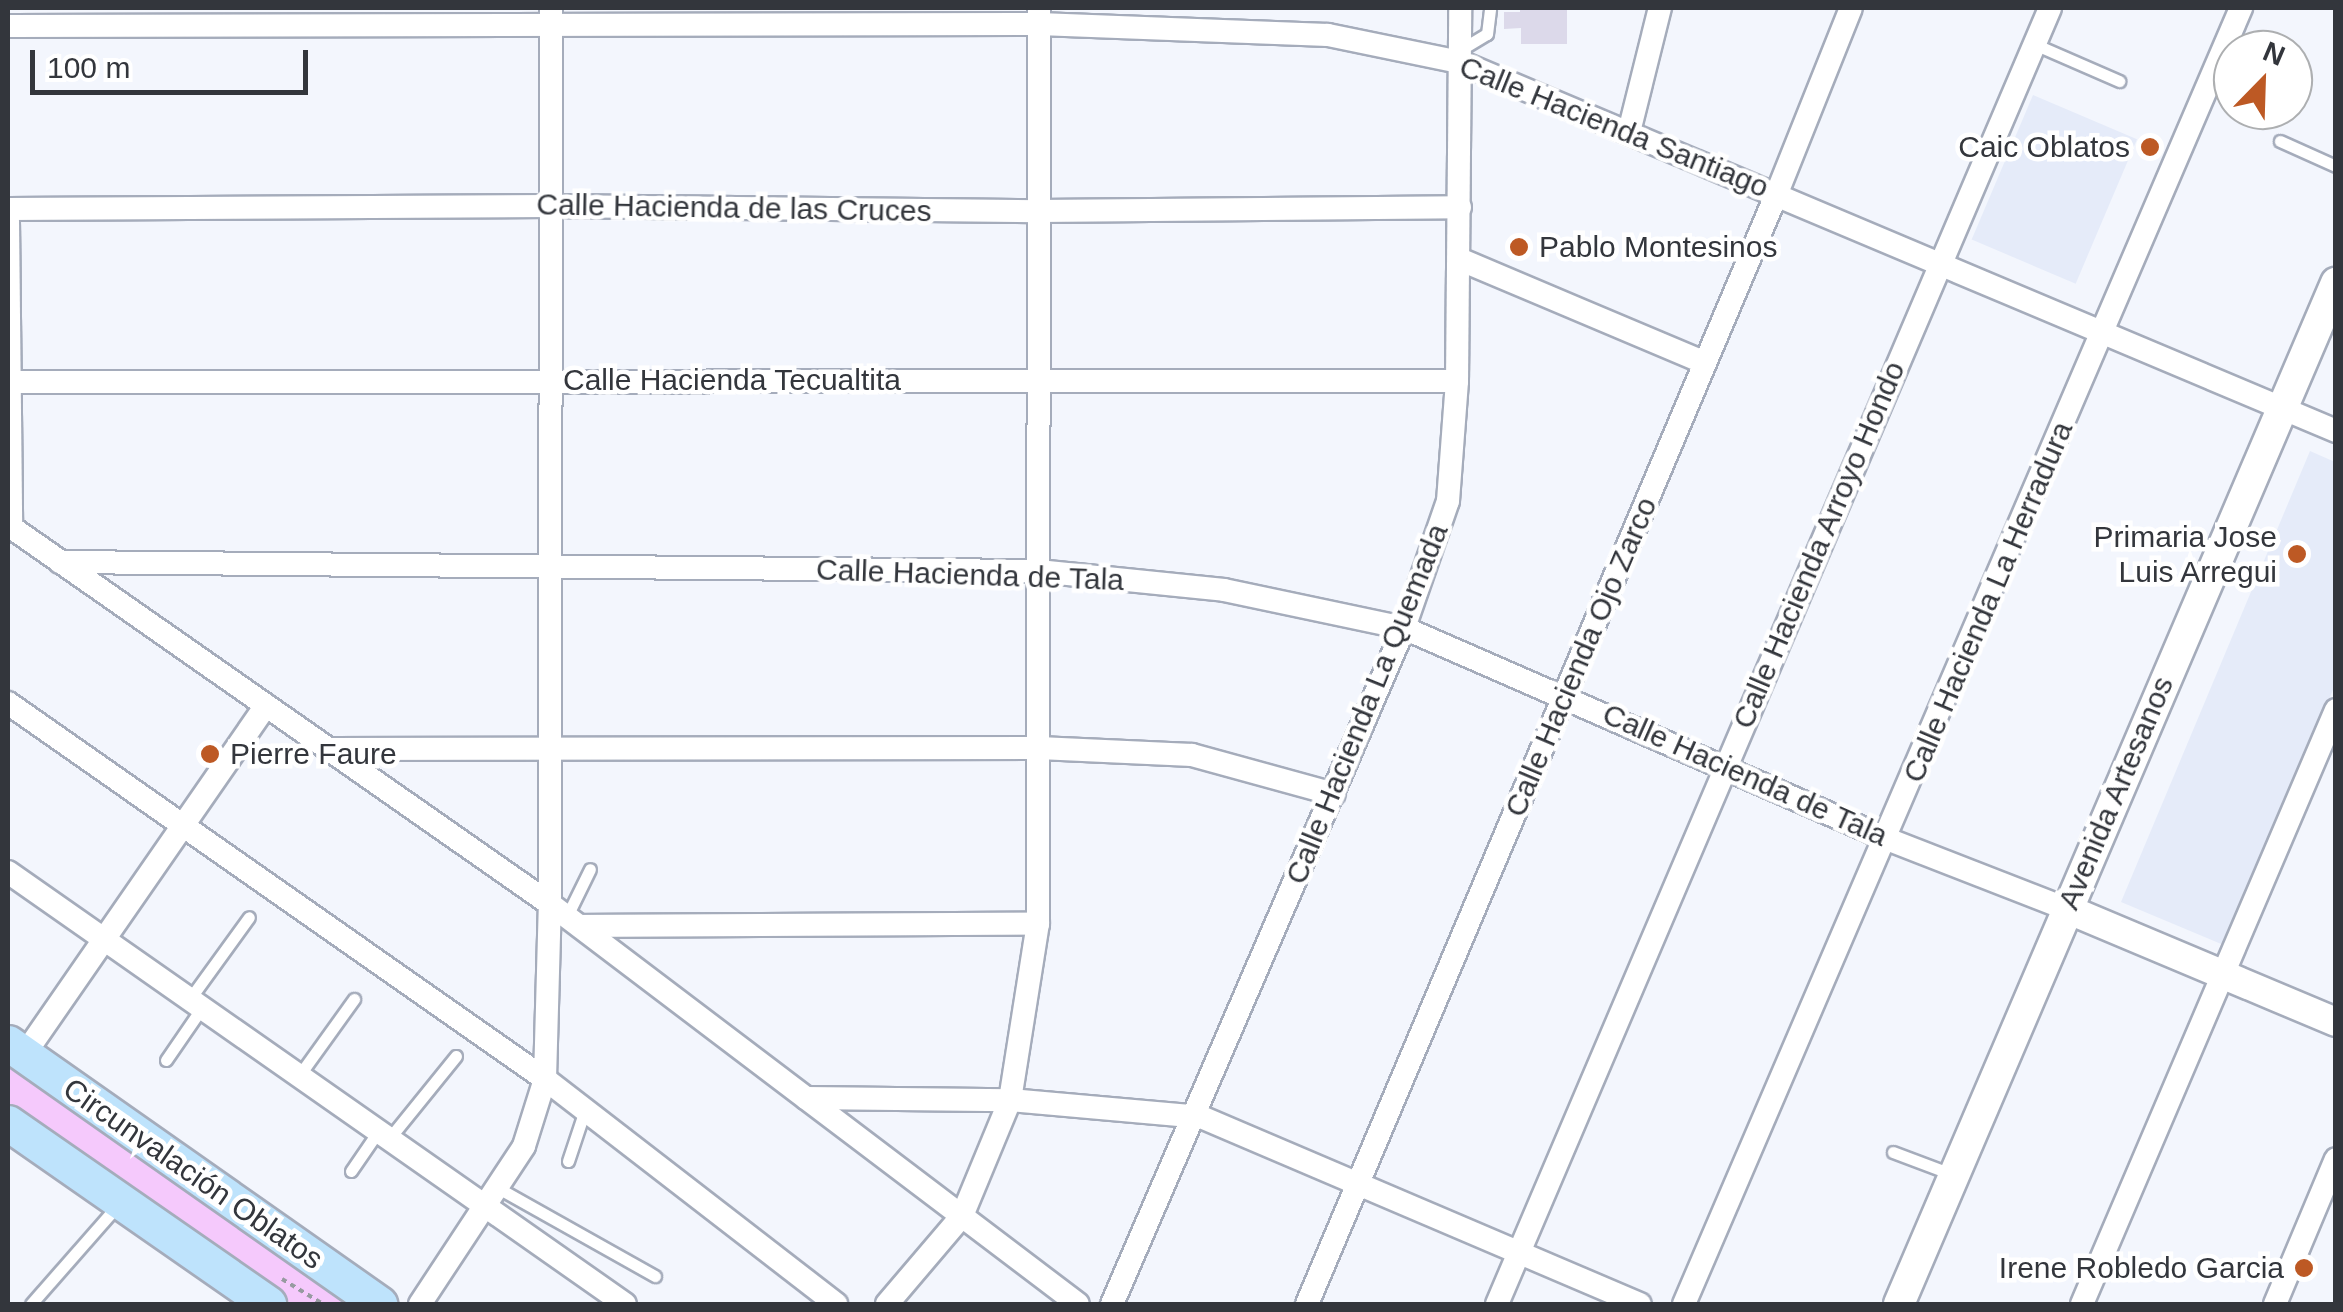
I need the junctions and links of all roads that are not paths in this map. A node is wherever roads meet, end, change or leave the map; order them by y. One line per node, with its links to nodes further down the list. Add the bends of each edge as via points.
1 (1460, 8): 11 (street, Calle Hacienda La Quemada)
2 (1490, 8): 11 (lane, via 1488,34)
3 (1660, 8): 13 (street)
4 (1850, 8): 16 (street, Calle Hacienda Ojo Zarco)
5 (2050, 8): 10 (street, Calle Hacienda Arroyo Hondo)
6 (2241, 8): 25 (street, Calle Hacienda La Herradura)
7 (550, 16): 8 (street, Calle Hacienda Santiago); 9 (street, Calle Hacienda Santiago); 17 (street)
8 (1039, 16): 11 (street, Calle Hacienda Santiago, via 1328,36); 20 (street)
9 (8, 26)
10 (2034, 44): 12 (lane); 23 (street, Calle Hacienda Arroyo Hondo)
11 (1460, 56): 13 (street, Calle Hacienda Santiago); 18 (street, Calle Hacienda La Quemada)
12 (2118, 81)
13 (1629, 132): 16 (street, Calle Hacienda Santiago)
14 (2280, 141): 15 (lane)
15 (2336, 166)
16 (1778, 194): 23 (street, Calle Hacienda Santiago); 26 (street, Calle Hacienda Ojo Zarco)
17 (549, 206): 19 (street, Calle Hacienda de las Cruces); 20 (street, Calle Hacienda de las Cruces); 27 (street)
18 (1460, 207): 20 (street, Calle Hacienda de las Cruces); 22 (street, Calle Hacienda La Quemada)
19 (8, 209)
20 (1039, 211): 28 (street)
21 (8, 221): 29 (street)
22 (1459, 259): 26 (street); 30 (street, Calle Hacienda La Quemada)
23 (1940, 262): 25 (street, Calle Hacienda Santiago); 45 (street, Calle Hacienda Arroyo Hondo)
24 (2336, 282): 31 (main road, Avenida Artesanos)
25 (2102, 332): 31 (street, Calle Hacienda Santiago); 48 (street, Calle Hacienda La Herradura)
26 (1705, 363): 38 (street, Calle Hacienda Ojo Zarco)
27 (548, 380): 28 (street, Calle Hacienda Tecualtita); 29 (street, Calle Hacienda Tecualtita); 35 (street)
28 (1036, 380): 30 (street, Calle Hacienda Tecualtita); 36 (street)
29 (9, 382): 33 (street)
30 (1457, 382): 37 (street, Calle Hacienda La Quemada, via 1448,501)
31 (2282, 408): 32 (street, Calle Hacienda Santiago); 51 (main road, Avenida Artesanos)
32 (2336, 431)
33 (10, 526): 34 (street)
34 (60, 562): 35 (street, Calle Hacienda de Tala); 40 (street)
35 (550, 566): 36 (street, Calle Hacienda de Tala); 43 (street)
36 (1038, 571): 37 (street, Calle Hacienda de Tala, via 1224,590); 44 (street)
37 (1404, 628): 38 (street, Calle Hacienda de Tala); 46 (street, Calle Hacienda La Quemada)
38 (1563, 695): 45 (street, Calle Hacienda de Tala); 76 (street, Calle Hacienda Ojo Zarco)
39 (8, 703): 47 (street)
40 (266, 706): 42 (street); 47 (street)
41 (2336, 710): 56 (street)
42 (328, 748): 43 (street); 52 (street)
43 (550, 748): 44 (street); 52 (street)
44 (1039, 748): 46 (street, via 1192,755); 54 (street)
45 (1724, 767): 48 (street, Calle Hacienda de Tala); 81 (street, Calle Hacienda Arroyo Hondo)
46 (1334, 794): 68 (street, Calle Hacienda La Quemada)
47 (182, 826): 55 (street); 64 (street)
48 (1887, 839): 51 (street, Calle Hacienda de Tala); 95 (street, Calle Hacienda La Herradura)
49 (590, 869): 52 (lane)
50 (8, 872): 55 (street)
51 (2067, 909): 56 (street, Calle Hacienda de Tala); 75 (main road, Avenida Artesanos)
52 (565, 915): 54 (street); 64 (street); 65 (street)
53 (249, 918): 58 (lane)
54 (1038, 924): 66 (street)
55 (104, 940): 58 (street); 60 (street)
56 (2222, 974): 59 (street, Calle Hacienda de Tala); 97 (street)
57 (354, 999): 63 (lane)
58 (195, 1004): 62 (lane); 63 (street)
59 (2336, 1022)
60 (16, 1049): 86 (main road, Circunvalación Oblatos)
61 (456, 1056): 70 (lane)
62 (166, 1060)
63 (298, 1076): 70 (street)
64 (546, 1079): 67 (street); 77 (street, via 524,1146)
65 (806, 1098): 66 (street); 80 (street)
66 (1010, 1100): 68 (street); 80 (street)
67 (585, 1110): 73 (lane); 89 (street)
68 (1193, 1116): 76 (street); 91 (street, Calle Hacienda La Quemada)
69 (8, 1123): 78 (main road)
70 (383, 1136): 74 (lane); 79 (street)
71 (1892, 1152): 75 (lane)
72 (2336, 1159): 98 (street)
73 (568, 1160)
74 (350, 1171)
75 (1954, 1175): 96 (main road, Avenida Artesanos)
76 (1360, 1185): 81 (street); 92 (street, Calle Hacienda Ojo Zarco)
77 (498, 1188): 79 (street); 82 (lane)
78 (121, 1202): 84 (lane); 85 (main road)
79 (486, 1209): 87 (street); 88 (street)
80 (962, 1216): 83 (street); 90 (street)
81 (1519, 1253): 93 (street, Calle Hacienda Arroyo Hondo); 94 (street)
82 (654, 1276)
83 (1071, 1302)
84 (30, 1304)
85 (268, 1304)
86 (379, 1304)
87 (420, 1304)
88 (625, 1304)
89 (836, 1304)
90 (887, 1304)
91 (1112, 1304)
92 (1308, 1304)
93 (1497, 1304)
94 (1640, 1304)
95 (1684, 1304)
96 (1899, 1304)
97 (2082, 1304)
98 (2275, 1304)

